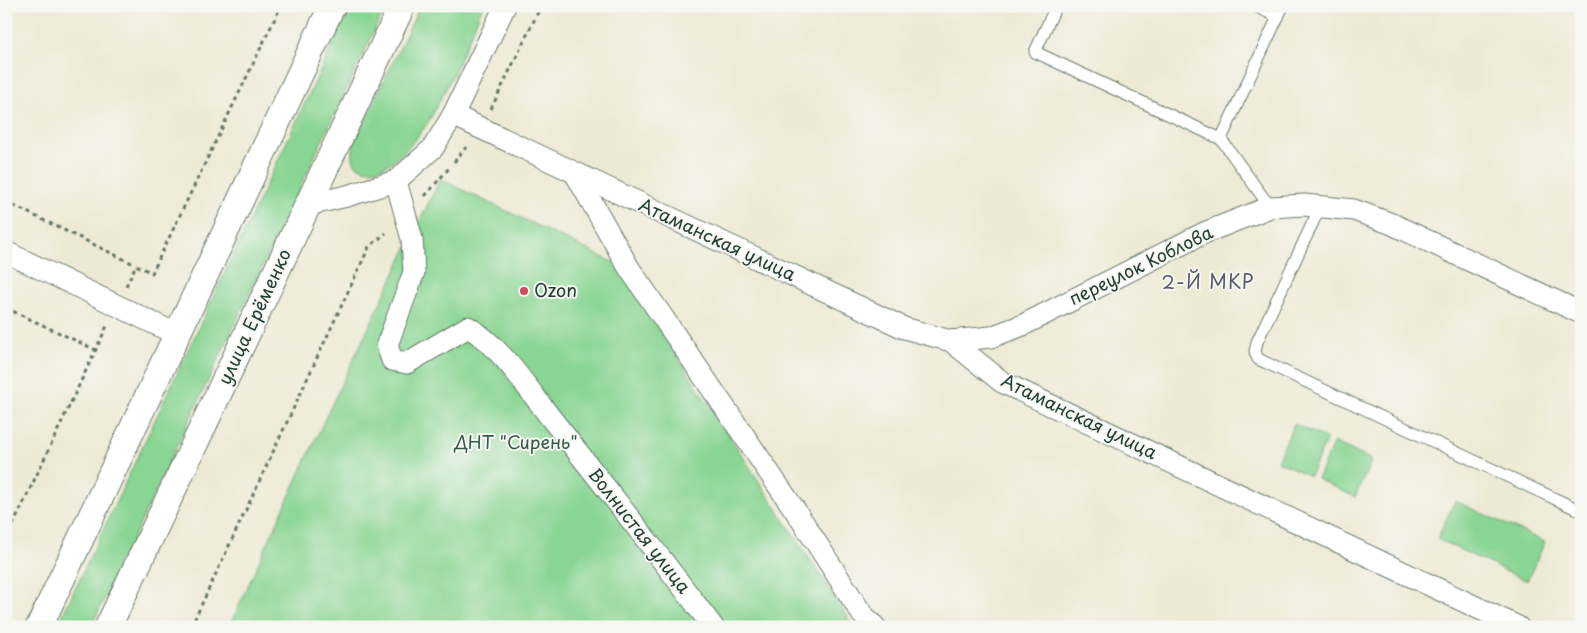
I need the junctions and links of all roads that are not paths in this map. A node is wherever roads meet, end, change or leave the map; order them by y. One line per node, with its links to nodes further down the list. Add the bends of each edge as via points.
1 (332, 6): 16 (street)
2 (402, 6): 11 (street, улица Ерёменко)
3 (505, 6): 7 (street)
4 (1056, 6): 8 (lane, via 1035,52)
5 (1255, 6): 6 (lane)
6 (1280, 12): 8 (lane)
7 (453, 115): 9 (street, Атаманская улица); 10 (street, via 433,148)
8 (1221, 139): 12 (lane)
9 (575, 172): 17 (street, Атаманская улица, via 904,328); 22 (street, via 629,268 800,516 862,614)
10 (396, 181): 11 (street); 21 (street, Волнистая улица, via 412,239 414,272 387,345 392,360 406,363 468,327 482,335 513,369)
11 (308, 205): 20 (street, улица Ерёменко)
12 (1270, 207): 13 (street, переулок Коблова); 17 (street, переулок Коблова, via 1204,233 1023,325 991,337)
13 (1320, 207): 15 (street, переулок Коблова, via 1354,210 1392,224); 18 (lane, via 1257,342 1255,352 1258,359)
14 (6, 252): 16 (street)
15 (1581, 313)
16 (176, 334): 19 (street)
17 (951, 341): 23 (street, Атаманская улица, via 1002,382)
18 (1581, 511)
19 (39, 627)
20 (108, 627)
21 (713, 627)
22 (875, 627)
23 (1518, 627)

